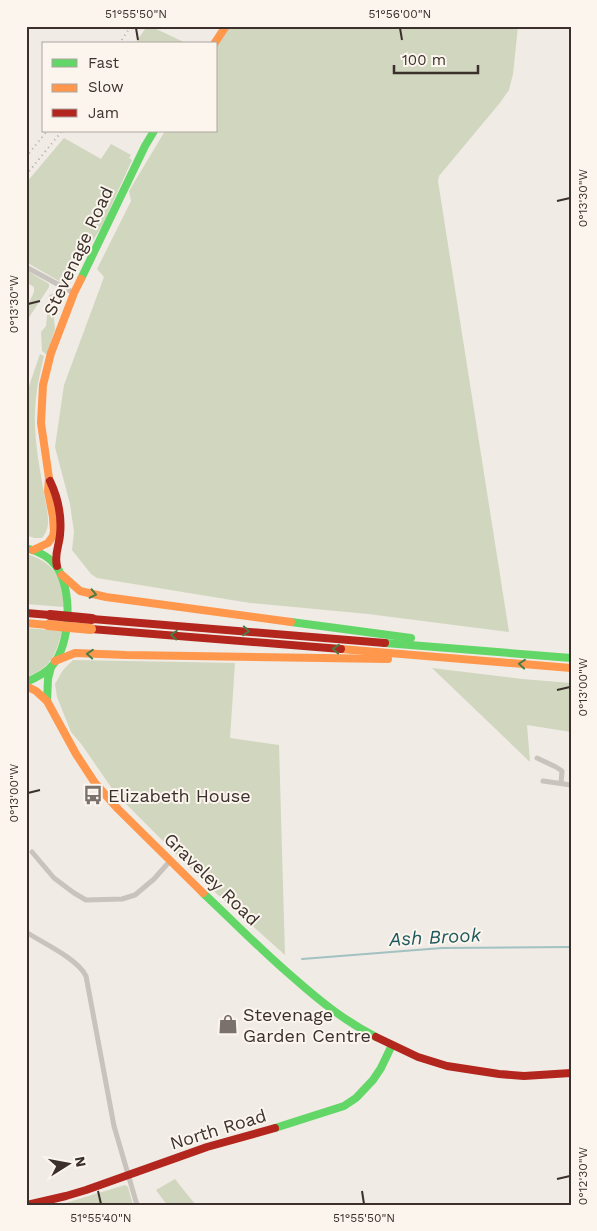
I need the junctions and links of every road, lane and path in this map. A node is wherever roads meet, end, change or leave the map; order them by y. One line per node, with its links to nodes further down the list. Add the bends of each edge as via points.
1 (226, 26): 2 (main road)
2 (215, 42)
3 (153, 132): 5 (main road, Stevenage Road)
4 (26, 267): 5 (street)
5 (74, 293): 6 (main road, Stevenage Road, via 51,353 43,385 42,441)
6 (49, 478): 7 (main road, Stevenage Road, via 53,536 45,545); 8 (main road, Stevenage Road, via 60,523 55,556)
7 (28, 549): 8 (main road, via 44,556)
8 (59, 570): 13 (main road, one-way to 13, via 80,591); 16 (main road, Stevenage Road, via 66,593 67,616 63,644)
9 (26, 613): 10 (main road)
10 (49, 620): 11 (main road); 12 (main road, bridge)
11 (26, 623)
12 (92, 624): 13 (main road, one-way to 13); 14 (main road, one-way to 12)
13 (465, 648): 15 (main road)
14 (437, 657): 16 (main road, one-way to 16, via 356,659 76,653); 17 (main road, one-way to 14)
15 (571, 658)
16 (54, 663): 18 (main road); 20 (main road, via 48,675)
17 (571, 668)
18 (26, 682)
19 (26, 686): 20 (main road, Graveley Road)
20 (47, 701): 26 (main road, Graveley Road, via 95,783)
21 (537, 758): 23 (street, via 562,771)
22 (543, 780): 23 (street)
23 (561, 784): 24 (street)
24 (571, 785)
25 (32, 852): 26 (street, via 54,878 86,900 122,899 135,895)
26 (170, 861): 28 (main road, Graveley Road, via 266,954 326,1006)
27 (26, 932): 30 (street, via 74,962 86,976 114,1126)
28 (392, 1045): 29 (main road, Graveley Road, via 447,1066 484,1072 524,1076); 30 (main road, North Road, via 373,1080 344,1106)
29 (571, 1073)
30 (128, 1174): 31 (main road, North Road, via 66,1196); 32 (street)
31 (27, 1205)
32 (137, 1205)

